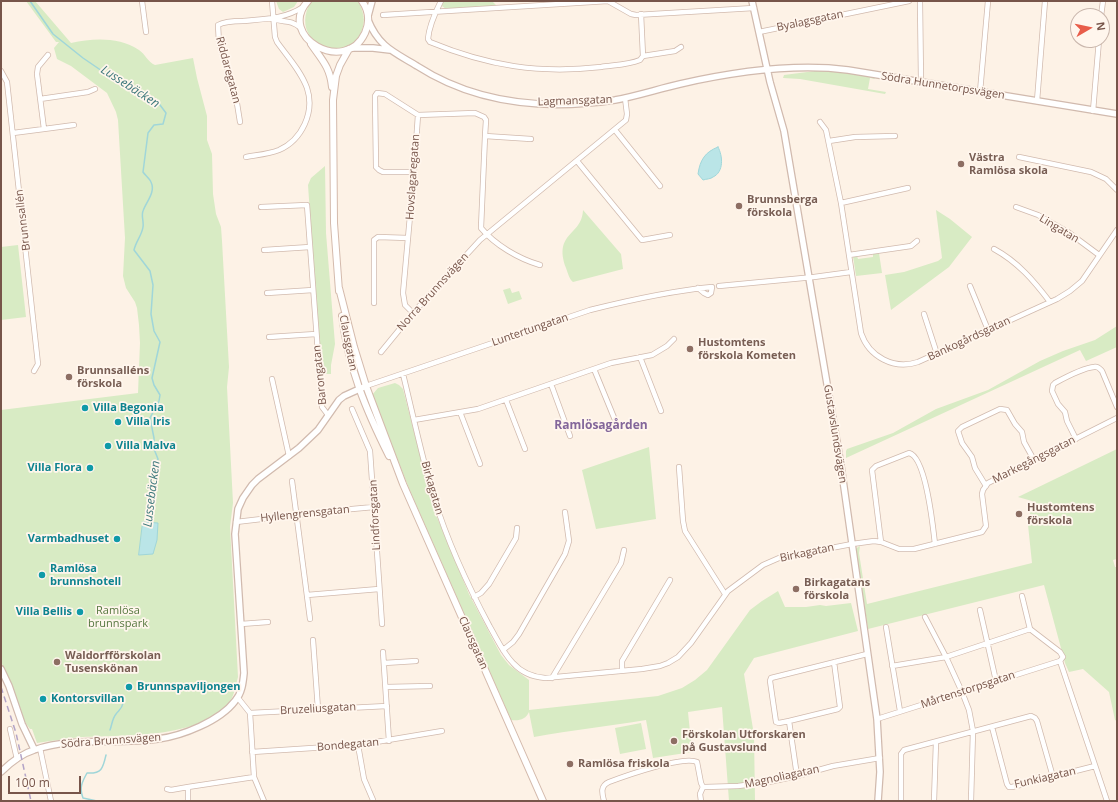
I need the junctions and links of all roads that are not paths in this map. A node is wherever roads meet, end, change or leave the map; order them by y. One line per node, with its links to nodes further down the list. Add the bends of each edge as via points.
1 (142, 1): 21 (street)
2 (272, 1): 19 (street)
3 (362, 1): 18 (main road)
4 (372, 1): 18 (street)
5 (441, 1): 15 (street)
6 (604, 1): 7 (street); 15 (street)
7 (608, 1): 16 (street, via 630,14)
8 (752, 1): 14 (street, Gustavslundsvägen)
9 (909, 1): 22 (street, Byalagsgatan)
10 (920, 1): 32 (street)
11 (988, 1): 34 (street)
12 (1045, 1): 38 (street)
13 (306, 3): 19 (street, Riddaregatan, via 291,14); 20 (main road, via 300,19)
14 (754, 8): 16 (street); 22 (street, Gustavslundsvägen)
15 (435, 12): 17 (street); 29 (street, via 429,41 497,64 528,68 576,69 638,61)
16 (641, 14): 29 (street)
17 (384, 15)
18 (368, 18): 25 (main road, Clausgatan, via 363,37); 27 (street, Lagmansgatan, via 378,39)
19 (273, 19): 20 (street, Riddaregatan, via 290,21); 42 (street, Riddaregatan, via 218,25 219,43 235,90); 52 (street, via 277,42 306,88 309,109 300,132 289,144 277,151)
20 (301, 28): 23 (main road, Clausgatan)
21 (146, 32)
22 (759, 32): 30 (street, Gustavslundsvägen)
23 (308, 40): 25 (main road, via 331,52); 37 (main road, Clausgatan, via 329,69)
24 (681, 47): 29 (street, via 674,51)
25 (350, 48): 27 (street, Lagmansgatan); 37 (main road, Clausgatan, via 336,76)
26 (1098, 48): 39 (street)
27 (391, 51): 35 (street, Lagmansgatan, via 452,86 495,98 562,104)
28 (48, 55): 36 (street, via 37,70)
29 (643, 56)
30 (768, 70): 32 (street, Södra Hunnetorpsvägen, via 831,68); 35 (street, Lagmansgatan, via 694,81); 74 (street, Gustavslundsvägen, via 784,131)
31 (1, 71): 47 (street, Brunnsallén, via 7,82)
32 (921, 82): 34 (street, Södra Hunnetorpsvägen)
33 (95, 89): 36 (street)
34 (980, 92): 38 (street, Södra Hunnetorpsvägen)
35 (625, 98): 46 (street, Norra Brunnsvägen, via 627,118)
36 (40, 99): 45 (street)
37 (334, 100): 77 (main road, Clausgatan, via 334,223)
38 (1037, 101): 39 (street, Södra Hunnetorpsvägen)
39 (1093, 111): 40 (street, Södra Hunnetorpsvägen)
40 (1117, 114)
41 (418, 116): 48 (street, via 478,114 485,118); 55 (street, Hovslagaregatan); 55 (street, via 385,94 379,92 376,95 376,167 383,172)
42 (240, 122)
43 (820, 122): 51 (street, Bankogårdsgatan)
44 (74, 125): 45 (street)
45 (44, 129): 47 (street)
46 (615, 130): 54 (street, Norra Brunnsvägen); 56 (street)
47 (13, 133): 93 (street, Brunnsallén, via 38,364)
48 (485, 136): 50 (street); 63 (street, via 480,222 481,228)
49 (895, 136): 51 (street, via 855,137)
50 (532, 139)
51 (829, 141): 59 (street, Bankogårdsgatan)
52 (246, 157)
53 (1019, 157): 58 (street, via 1091,172 1106,179)
54 (577, 161): 63 (street, Norra Brunnsvägen); 64 (street, via 642,240)
55 (414, 172): 65 (street, Hovslagaregatan)
56 (660, 186)
57 (908, 188): 59 (street)
58 (1117, 190)
59 (842, 203): 70 (street, Bankogårdsgatan)
60 (261, 207): 67 (street, Barongatan, via 307,205)
61 (1016, 207): 71 (street, Lingatan, via 1068,232)
62 (1117, 230): 71 (street, Bankogårdsgatan)
63 (487, 234): 72 (street, via 516,255); 83 (street, Norra Brunnsvägen)
64 (670, 235)
65 (408, 238): 82 (street, via 378,237 374,240); 83 (street, Hovslagaregatan, via 403,297 405,305)
66 (917, 241): 70 (street, via 911,246)
67 (310, 247): 69 (street); 79 (street, Barongatan)
68 (994, 249): 81 (street, via 1023,270)
69 (264, 250)
70 (849, 254): 73 (street, Bankogårdsgatan)
71 (1099, 256): 81 (street, Bankogårdsgatan, via 1082,281)
72 (540, 265)
73 (851, 272): 74 (street); 90 (street, Bankogårdsgatan, via 861,333 875,354 886,361 904,365)
74 (809, 277): 75 (street); 124 (street, Gustavslundsvägen)
75 (719, 286)
76 (970, 286): 85 (street)
77 (339, 288): 97 (main road, Clausgatan); 98 (main road, Clausgatan, via 347,344)
78 (698, 288): 94 (street, Luntertungatan, via 590,310)
79 (313, 290): 80 (street); 86 (street, Barongatan)
80 (267, 293)
81 (1050, 302): 85 (street, Bankogårdsgatan)
82 (374, 303)
83 (413, 313): 89 (street, Norra Brunnsvägen)
84 (924, 314): 90 (street)
85 (988, 330): 90 (street, Bankogårdsgatan)
86 (316, 334): 87 (street, Barongatan); 104 (street, Barongatan, via 322,407)
87 (269, 336)
88 (674, 339): 91 (street, via 656,353)
89 (381, 352)
90 (937, 354)
91 (640, 357): 92 (street); 102 (street)
92 (594, 369): 96 (street); 107 (street)
93 (34, 371)
94 (403, 374): 97 (street, Luntertungatan); 106 (street, Birkagatan)
95 (272, 379): 111 (street)
96 (551, 384): 99 (street); 108 (street)
97 (366, 386): 98 (street, Södra Brunnsvägen); 116 (main road, Clausgatan)
98 (358, 389): 104 (street, Södra Brunnsvägen, via 339,400); 116 (main road, Clausgatan)
99 (506, 400): 103 (street); 110 (street)
100 (1117, 407): 109 (street, via 1098,367 1083,370 1055,383 1052,391 1065,412)
101 (352, 409): 118 (street, Lindforsgatan, via 370,451)
102 (661, 411)
103 (460, 412): 106 (street); 113 (street)
104 (328, 415): 111 (street, Södra Brunnsvägen, via 318,430)
105 (1117, 418): 109 (street, Markegångsgatan)
106 (414, 420): 132 (street, Birkagatan, via 438,509)
107 (615, 420)
108 (570, 436)
109 (1076, 439): 112 (street, Markegångsgatan)
110 (525, 449)
111 (289, 456): 121 (street, Södra Brunnsvägen, via 252,485 240,504)
112 (1034, 460): 117 (street, Markegångsgatan); 117 (street, via 1024,442 1022,432 1007,410 1000,409 962,426 958,431 959,436 970,452 975,468)
113 (480, 464)
114 (679, 467): 130 (street, via 685,531)
115 (292, 481): 120 (street)
116 (403, 484): 189 (main road, Clausgatan)
117 (986, 486): 125 (street, Markegångsgatan, via 982,494 986,524 984,531)
118 (374, 507): 120 (street, Hyllengrensgatan); 128 (street, Lindforsgatan)
119 (565, 512): 143 (street, via 569,539 566,554 519,634 512,644)
120 (296, 516): 121 (street, Hyllengrensgatan); 129 (street)
121 (236, 522): 137 (street, Södra Brunnsvägen)
122 (517, 528): 132 (street, via 516,538 489,584)
123 (882, 542): 124 (street, Markegångsgatan); 125 (street, Markegångsgatan, via 904,550); 125 (street, via 873,468 909,453 915,456 926,485)
124 (852, 544): 130 (street, Birkagatan, via 775,559 756,570); 145 (street, Gustavslundsvägen)
125 (935, 544)
126 (624, 550): 154 (street, via 621,563)
127 (670, 580): 153 (street, via 622,660)
128 (380, 590): 129 (street); 138 (street, Lindforsgatan)
129 (306, 594): 135 (street)
130 (726, 594): 153 (street, Birkagatan, via 678,657 660,666)
131 (1022, 596): 140 (street)
132 (474, 598): 143 (street, Birkagatan)
133 (980, 610): 142 (street)
134 (925, 617): 146 (street)
135 (310, 619)
136 (268, 622): 137 (street)
137 (241, 624): 159 (street, Södra Brunnsvägen, via 244,679)
138 (382, 624)
139 (886, 627): 151 (street)
140 (1030, 629): 142 (street); 147 (street, via 1060,652)
141 (313, 640): 161 (street)
142 (988, 644): 146 (street); 155 (street)
143 (503, 650): 154 (street, Birkagatan, via 512,662 527,673)
144 (383, 652): 150 (street)
145 (867, 654): 149 (street); 164 (street, Gustavslundsvägen)
146 (946, 658): 151 (street); 158 (street)
147 (1062, 659): 155 (street, Mårtenstorpsgatan); 177 (street)
148 (416, 661): 150 (street)
149 (834, 662): 165 (street, via 840,707); 165 (street, via 771,678 776,722)
150 (384, 663): 157 (street)
151 (892, 666): 162 (street)
152 (1, 669): 173 (street, via 22,724)
153 (622, 671): 154 (street, Birkagatan)
154 (552, 678)
155 (996, 681): 158 (street, Mårtenstorpsgatan)
156 (430, 686): 157 (street)
157 (386, 687): 160 (street)
158 (962, 692): 162 (street, Mårtenstorpsgatan); 168 (street)
159 (238, 698): 163 (street); 173 (street, Södra Brunnsvägen, via 209,721 173,736 146,740 81,741)
160 (387, 706): 161 (street, Bruzeliusgatan); 170 (street)
161 (318, 709): 163 (street, Bruzeliusgatan)
162 (900, 712): 164 (street, Mårtenstorpsgatan)
163 (250, 713): 174 (street)
164 (877, 719): 175 (street, Gustavslundsvägen)
165 (789, 721): 179 (street)
166 (992, 727): 168 (street); 181 (street, via 1031,716 1035,718); 181 (street, Funkiagatan, via 1009,786 1012,788)
167 (10, 729): 176 (street)
168 (973, 731): 171 (street); 195 (street)
169 (442, 732): 170 (street, Bondegatan)
170 (389, 741): 172 (street, Bondegatan)
171 (936, 742): 193 (street, via 904,750 901,754); 194 (street)
172 (358, 745): 174 (street, Bondegatan); 185 (street, via 364,779)
173 (37, 749): 176 (street, Södra Brunnsvägen); 186 (street)
174 (252, 752): 180 (street)
175 (880, 758): 179 (street, Magnoliagatan, via 833,766); 192 (street, Gustavslundsvägen)
176 (17, 759): 178 (street, Södra Brunnsvägen)
177 (1095, 766): 181 (street, Funkiagatan); 196 (street)
178 (1, 772)
179 (797, 776): 182 (street, Magnoliagatan, via 751,785)
180 (254, 777): 183 (street); 188 (street)
181 (1052, 777)
182 (703, 787): 190 (street, via 697,762 690,760 637,772 606,783 602,788); 191 (street)
183 (188, 788): 184 (street); 187 (street)
184 (167, 789)
185 (373, 800)
186 (51, 801)
187 (188, 801)
188 (264, 801)
189 (543, 801)
190 (604, 801)
191 (701, 801)
192 (878, 801)
193 (901, 801)
194 (934, 801)
195 (971, 801)
196 (1106, 801)

